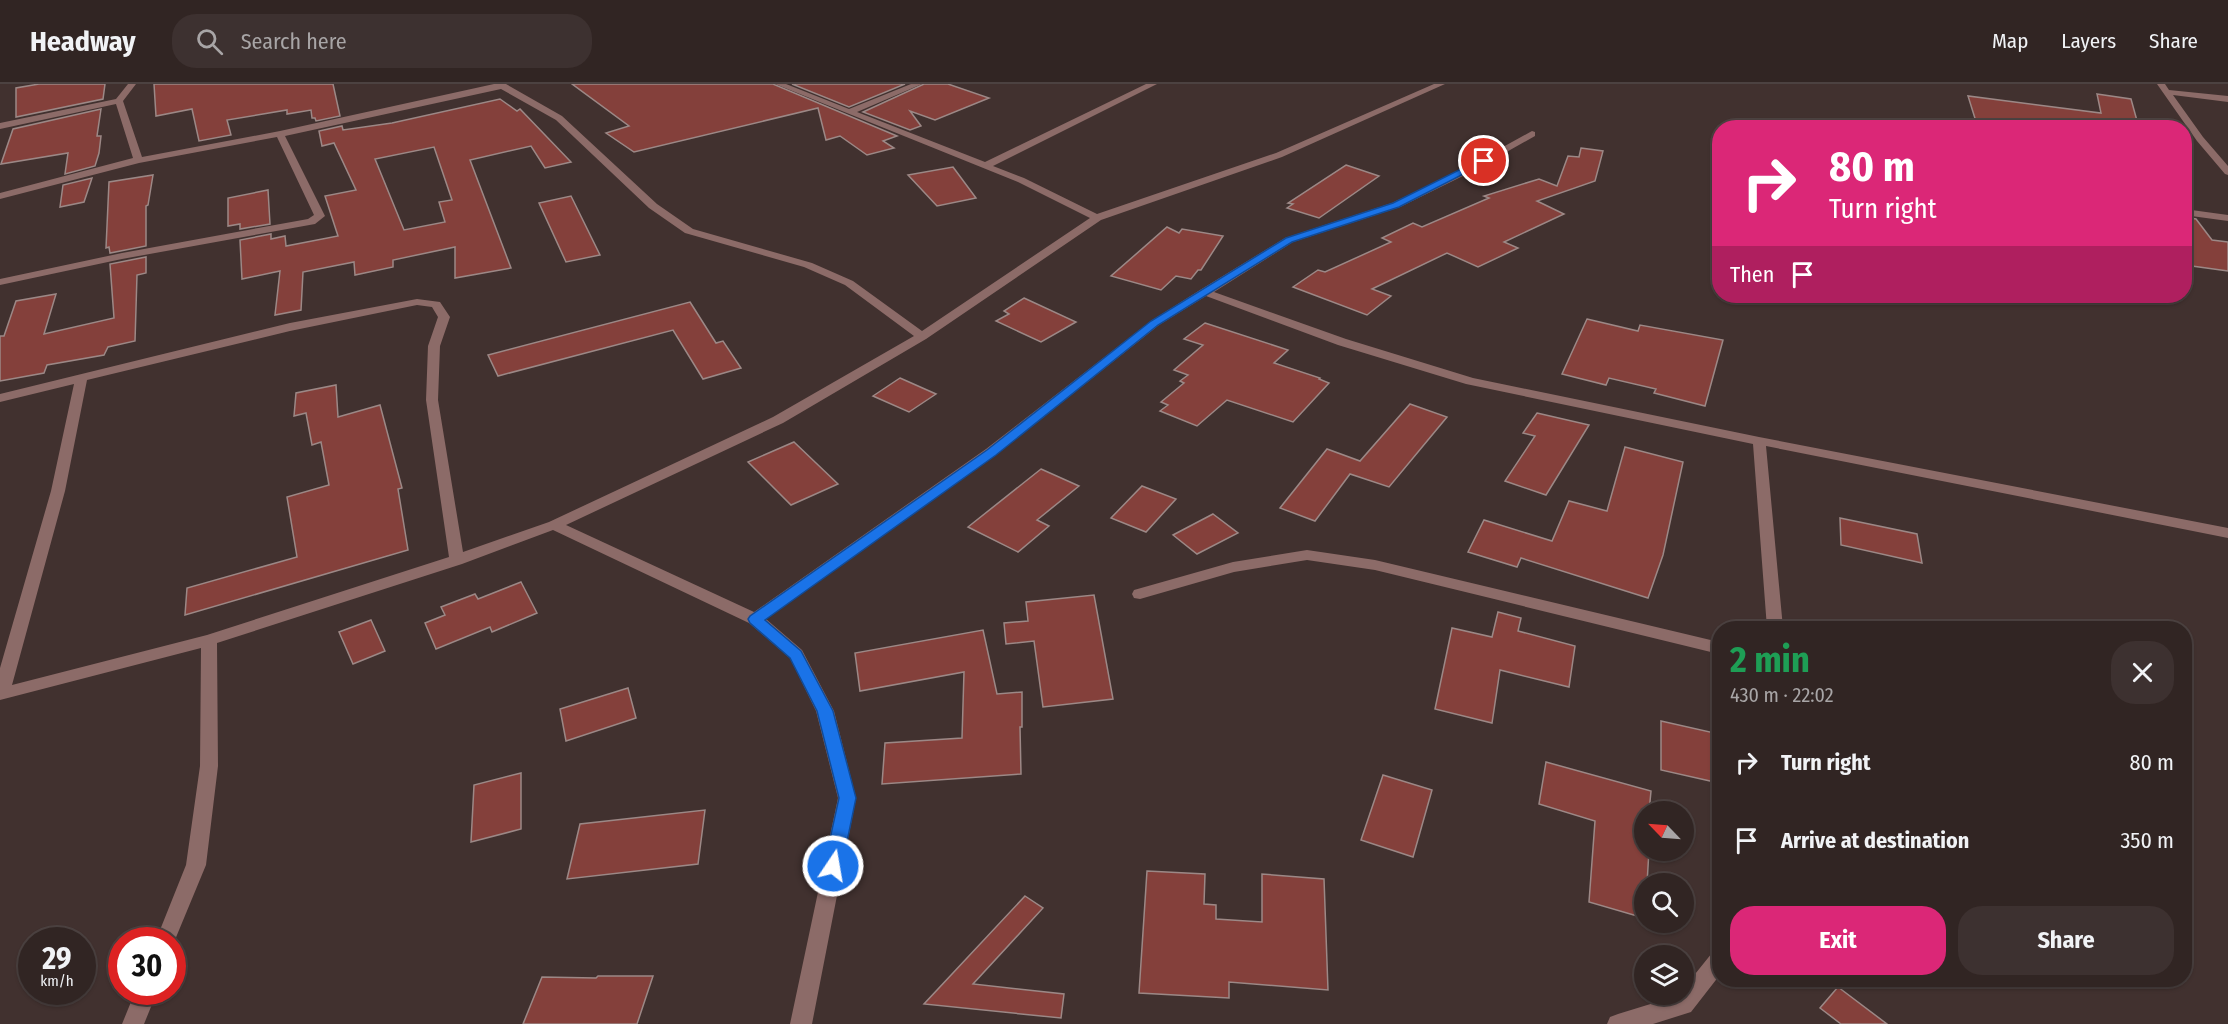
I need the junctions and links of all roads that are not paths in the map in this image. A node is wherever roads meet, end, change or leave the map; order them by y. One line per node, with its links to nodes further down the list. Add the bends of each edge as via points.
1 (132, 84): 9 (street)
2 (779, 84): 10 (street)
3 (918, 84): 10 (street)
4 (1153, 84): 17 (street)
5 (1441, 84): 21 (street, via 1279,154)
6 (500, 85): 14 (street); 25 (street, via 559,118 653,206 689,231 808,265 849,283)
7 (2164, 88): 8 (street); 11 (street)
8 (2228, 99)
9 (119, 101): 12 (street); 16 (street)
10 (848, 112): 17 (street)
11 (2187, 120)
12 (0, 126)
13 (2192, 128): 18 (street)
14 (280, 134): 16 (street); 23 (street, via 320,216 312,222)
15 (1532, 134): 24 (street, via 1396,205 1289,240)
16 (138, 160): 19 (street)
17 (984, 166): 21 (street)
18 (2228, 172)
19 (0, 196)
20 (2192, 214): 22 (street)
21 (1097, 218): 25 (street)
22 (2228, 218)
23 (0, 282)
24 (1204, 292): 28 (street, via 1342,342 1470,381); 33 (street, via 1155,323 991,452)
25 (922, 336): 29 (street, via 778,420)
26 (81, 380): 27 (street); 31 (street, via 290,327 417,302 436,304 444,317 434,346 432,400); 37 (street, via 58,491)
27 (0, 398)
28 (1759, 441): 30 (street); 34 (street)
29 (554, 525): 31 (street); 33 (street)
30 (2228, 533)
31 (457, 560): 35 (street)
32 (1140, 594): 36 (street, via 1233,567 1307,555 1375,565)
33 (755, 619): 42 (street, via 796,654 825,711 847,798)
34 (1774, 621)
35 (209, 640): 37 (street); 38 (street, via 209,766 196,865)
36 (1712, 646)
37 (0, 694)
38 (171, 927)
39 (1712, 969): 43 (street, via 1683,1005)
40 (141, 1005): 41 (street)
41 (133, 1024)
42 (801, 1024)
43 (1618, 1024)

